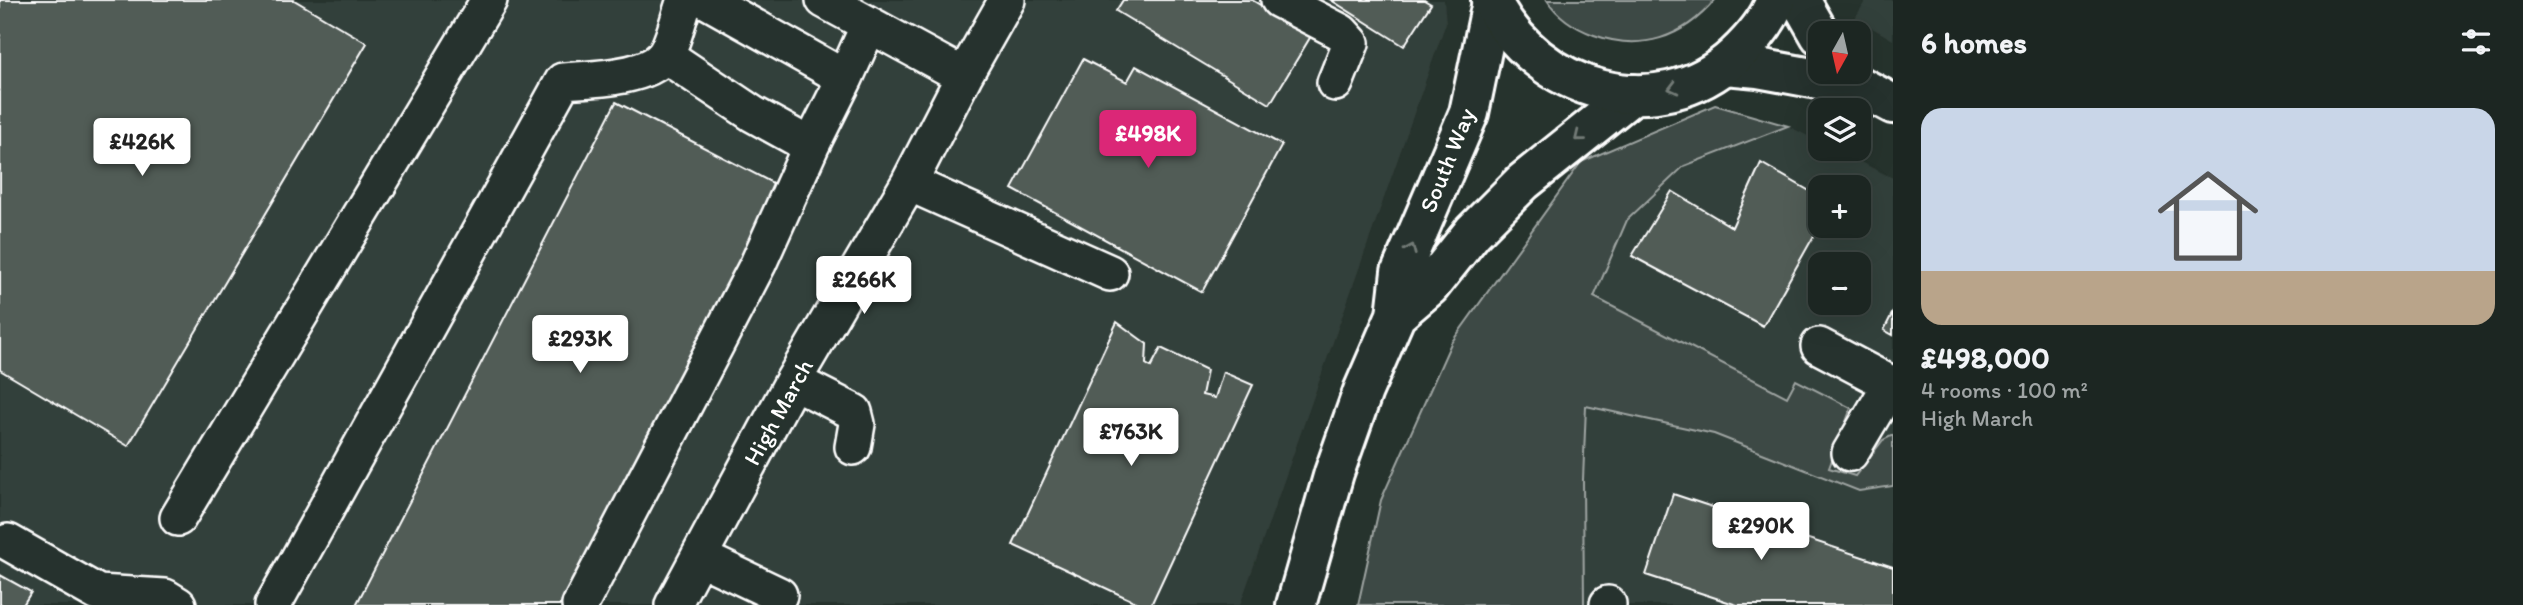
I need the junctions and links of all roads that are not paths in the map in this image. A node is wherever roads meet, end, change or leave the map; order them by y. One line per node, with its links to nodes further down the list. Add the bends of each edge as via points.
1 (489, 0): 28 (street)
2 (684, 0): 12 (street)
3 (706, 0): 15 (street)
4 (824, 0): 11 (street)
5 (1007, 0): 14 (street, High March)
6 (1279, 0): 16 (street, via 1341,32 1351,43)
7 (1776, 0): 13 (main road, via 1752,40)
8 (1800, 0): 10 (main road)
9 (1492, 1): 18 (main road, via 1516,40 1549,69 1589,88); 22 (main road, South Way, one-way to 9, via 1401,272 1469,113)
10 (1812, 21)
11 (869, 25): 14 (street); 15 (street)
12 (665, 55): 19 (street, via 753,114); 33 (street, via 653,66 631,73 563,81)
13 (1725, 65): 17 (main road); 18 (main road, one-way to 18, via 1681,87)
14 (964, 76): 20 (street, High March)
15 (845, 78): 19 (street)
16 (1335, 83)
17 (1867, 88)
18 (1633, 94): 22 (main road, South Way, one-way to 22, via 1523,182 1473,232 1430,286)
19 (811, 146): 34 (street, via 758,264)
20 (909, 183): 21 (street); 24 (street, High March)
21 (1110, 273)
22 (1396, 315): 36 (main road, South Way, via 1342,450)
23 (1819, 346): 25 (street)
24 (793, 382): 26 (street, via 854,412 858,424); 30 (street, High March)
25 (1892, 384): 27 (street)
26 (853, 447)
27 (1850, 453)
28 (178, 518)
29 (8, 542): 32 (street, via 98,593 165,597)
30 (699, 557): 31 (street); 35 (street, High March)
31 (779, 595)
32 (178, 605)
33 (273, 605)
34 (580, 605)
35 (673, 605)
36 (1296, 605)

